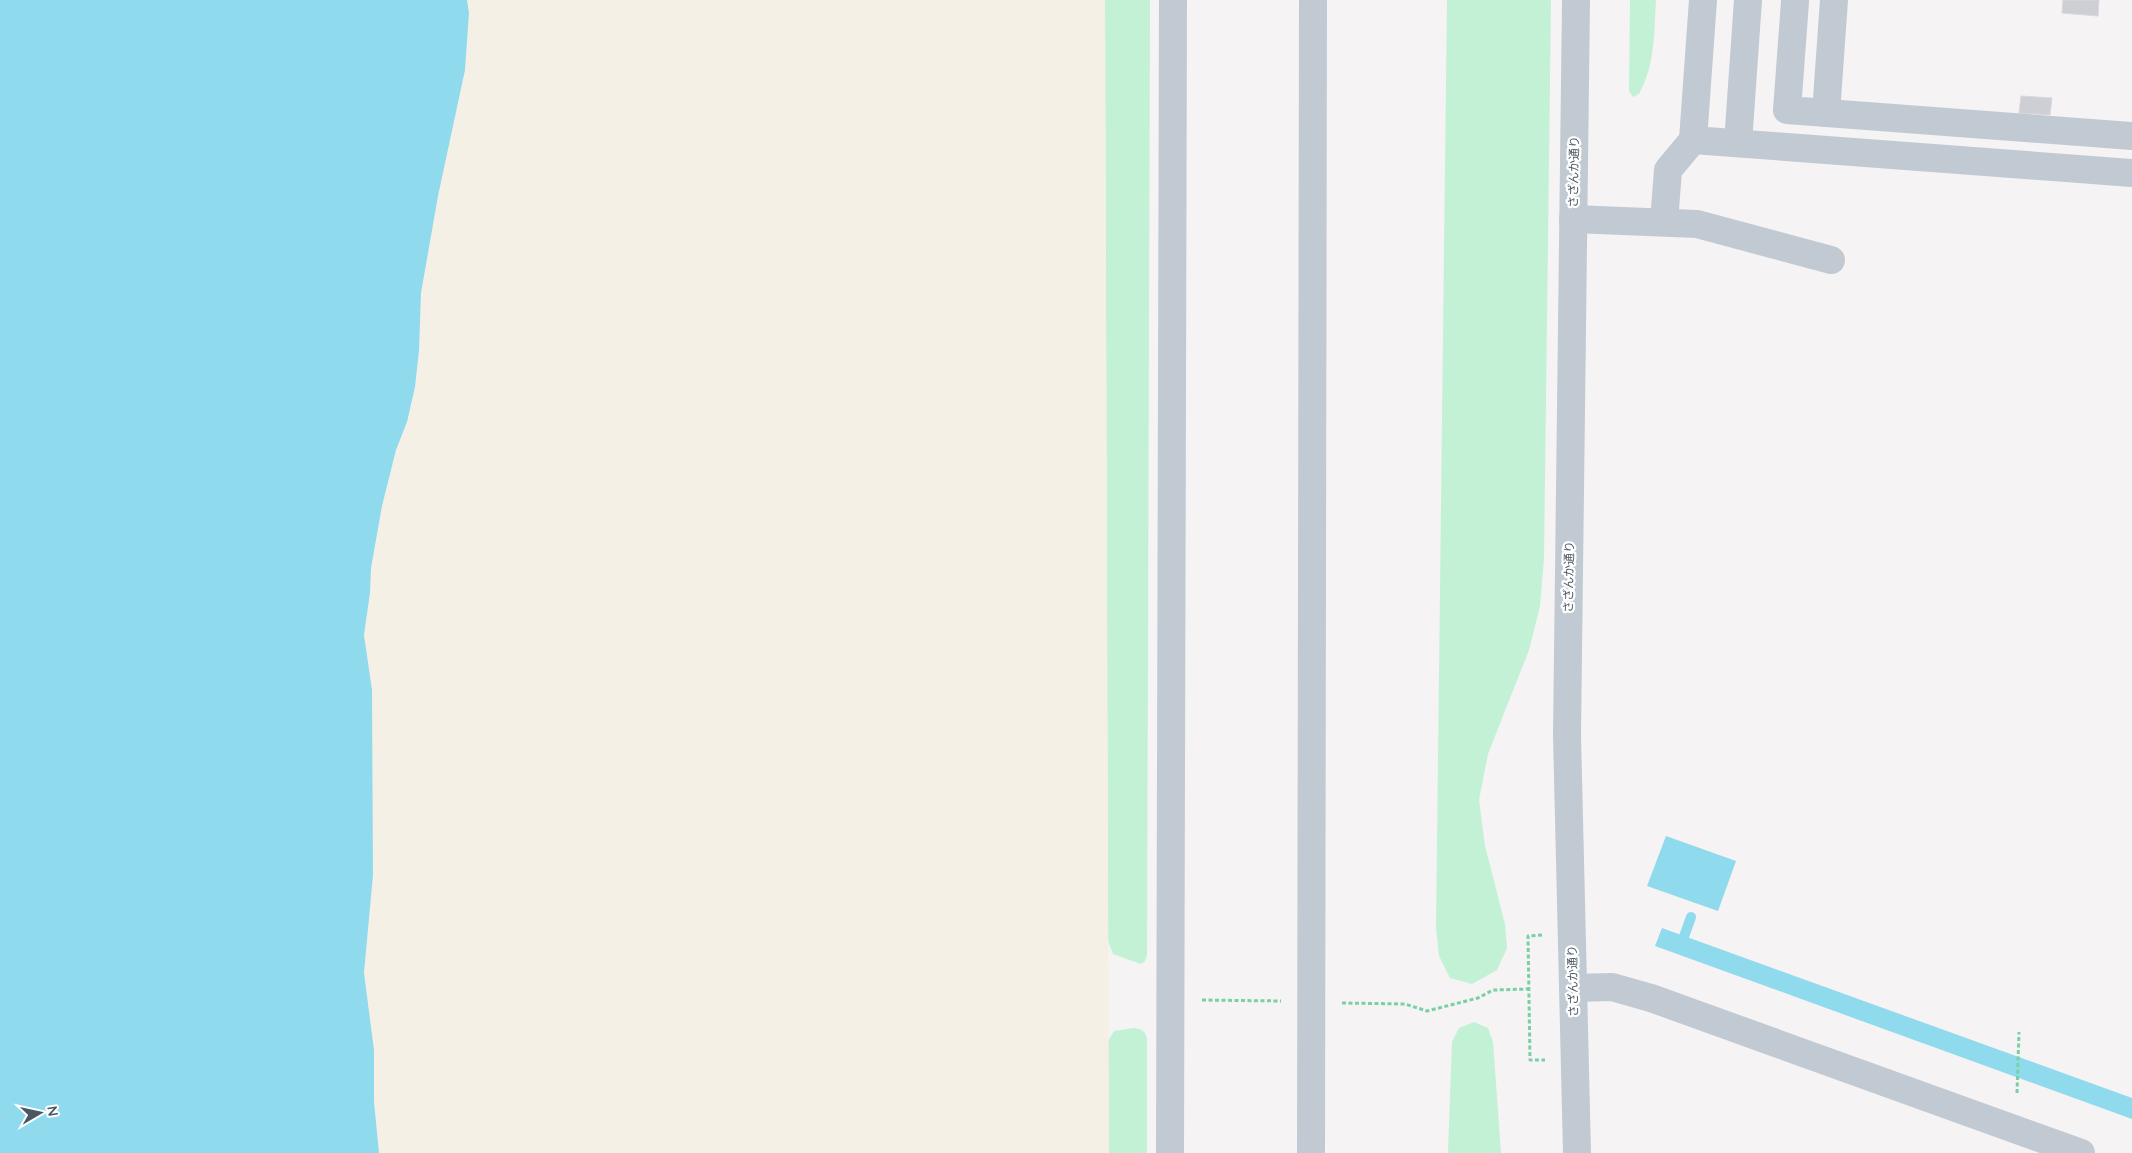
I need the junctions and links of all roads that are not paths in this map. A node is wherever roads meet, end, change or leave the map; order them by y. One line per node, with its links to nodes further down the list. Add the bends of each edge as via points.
1 (1173, 0): 17 (street)
2 (1313, 0): 18 (street)
3 (1576, 0): 13 (street, さざんか通り)
4 (1703, 0): 10 (street)
5 (1748, 0): 11 (street)
6 (1834, 0): 8 (street)
7 (1795, 2): 8 (street, via 1787,110)
8 (1826, 113): 9 (street)
9 (2132, 136)
10 (1693, 140): 11 (street); 14 (street, via 1668,170)
11 (1738, 144): 12 (street)
12 (2132, 173)
13 (1574, 219): 14 (street); 16 (street, さざんか通り, via 1567,735)
14 (1664, 222): 15 (street, via 1697,224)
15 (1831, 260)
16 (1573, 988): 19 (street, さざんか通り); 20 (street, via 1612,987 1651,998)
17 (1170, 1153)
18 (1311, 1153)
19 (1577, 1153)
20 (2081, 1153)

